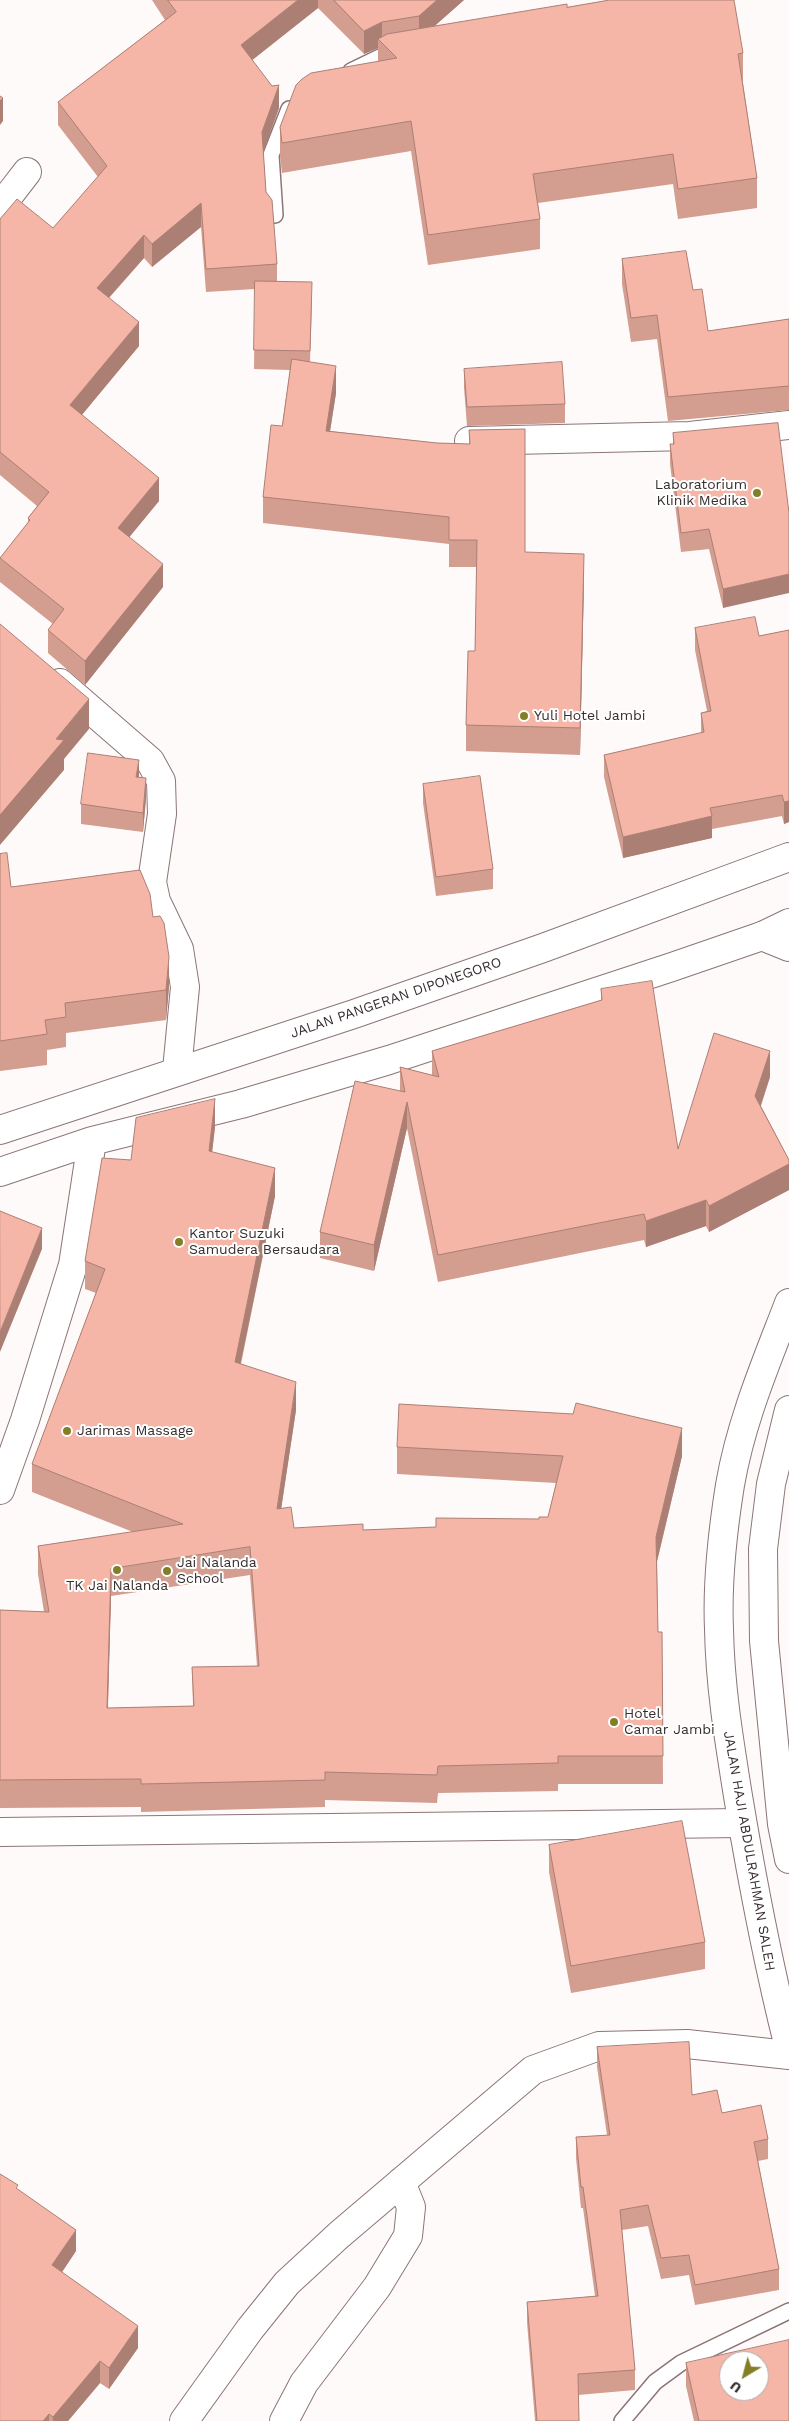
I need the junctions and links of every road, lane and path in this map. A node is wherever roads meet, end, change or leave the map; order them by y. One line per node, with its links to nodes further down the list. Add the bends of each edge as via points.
1 (413, 50): 2 (lane, via 384,55)
2 (340, 77)
3 (302, 97): 6 (lane, via 288,110 271,154)
4 (27, 172): 5 (main road)
5 (0, 207)
6 (275, 215)
7 (789, 425): 8 (main road, via 690,436)
8 (469, 441)
9 (44, 669): 14 (main road, via 150,761 161,781 162,814 152,882 156,901 179,949 184,987)
10 (789, 857): 14 (main road, JALAN PANGERAN DIPONEGORO, via 354,1014)
11 (789, 923): 12 (main road)
12 (762, 936): 13 (main road); 16 (main road, via 389,1060 241,1104)
13 (789, 947)
14 (178, 1070): 15 (main road, JALAN PANGERAN DIPONEGORO)
15 (0, 1130)
16 (92, 1141): 17 (main road); 20 (main road, via 73,1265 26,1420)
17 (0, 1172)
18 (789, 1304): 21 (main road, JALAN HAJI ABDULRAHMAN SALEH, via 748,1407 731,1484 723,1545 719,1627 723,1704)
19 (789, 1410): 23 (main road, via 771,1484 763,1549 764,1641 782,1824)
20 (0, 1490)
21 (742, 1823): 22 (main road); 24 (main road, JALAN HAJI ABDULRAHMAN SALEH, via 767,1957)
22 (0, 1832)
23 (789, 1856)
24 (789, 2047)
25 (789, 2055): 26 (main road, via 687,2044 600,2046 533,2070)
26 (401, 2182): 28 (main road, via 287,2283 250,2328); 29 (main road, via 412,2208 408,2236 378,2287 304,2383)
27 (789, 2311): 30 (lane, via 681,2363 655,2382)
28 (184, 2421)
29 (284, 2421)
30 (622, 2421)

